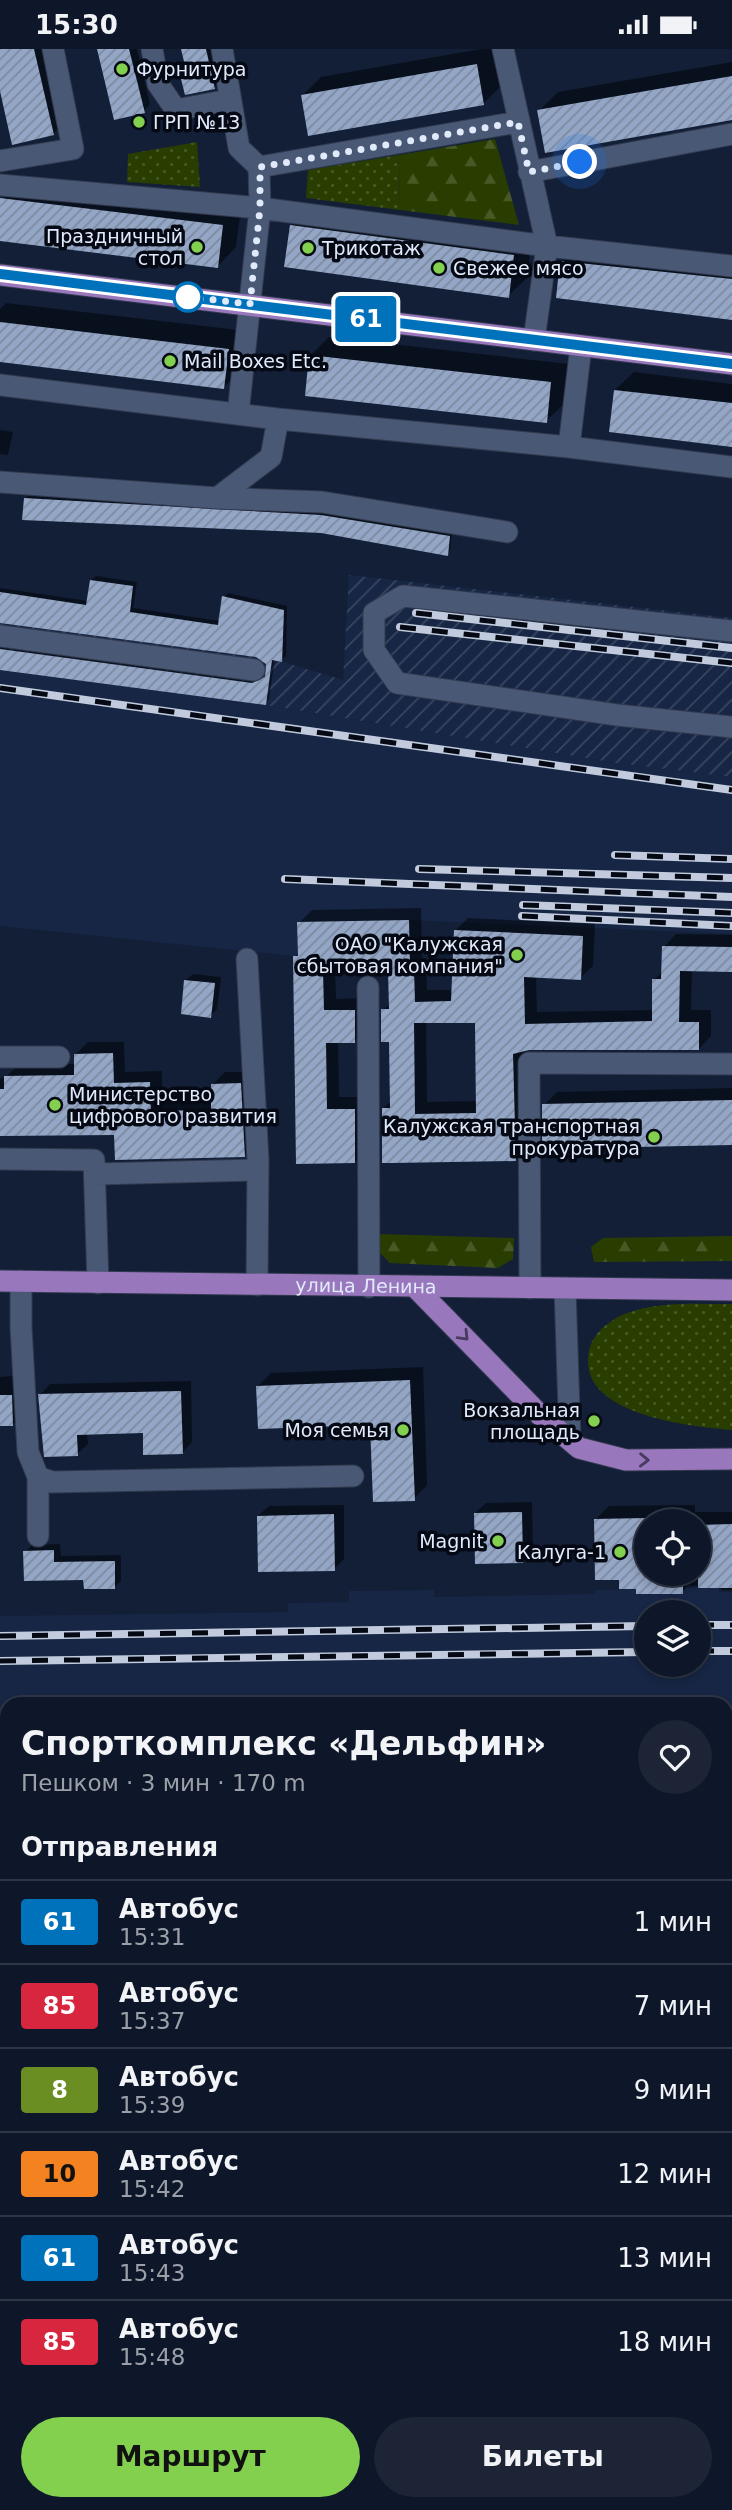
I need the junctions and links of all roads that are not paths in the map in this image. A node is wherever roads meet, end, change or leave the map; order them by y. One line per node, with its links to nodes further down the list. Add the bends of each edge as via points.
1 (52, 49): 8 (lane, via 73,149)
2 (152, 49): 5 (lane, via 158,84 176,110)
3 (222, 49): 5 (lane)
4 (503, 49): 6 (lane)
5 (229, 100): 10 (lane, via 239,148)
6 (518, 122): 10 (lane); 11 (lane)
7 (732, 134): 11 (lane)
8 (56, 152): 9 (lane); 13 (lane)
9 (0, 161)
10 (260, 167): 14 (lane)
11 (529, 172): 15 (lane)
12 (0, 185): 13 (lane)
13 (55, 191): 14 (lane)
14 (260, 208): 15 (lane); 18 (lane)
15 (547, 246): 16 (lane); 19 (lane)
16 (732, 266)
17 (0, 275): 18 (main road)
18 (250, 304): 19 (main road); 23 (lane)
19 (534, 340): 20 (main road)
20 (581, 346): 21 (main road); 25 (lane)
21 (732, 364)
22 (0, 385): 23 (lane)
23 (237, 414): 24 (lane)
24 (278, 419): 25 (lane); 28 (lane, via 271,457)
25 (569, 447): 26 (lane)
26 (732, 467)
27 (0, 482): 28 (lane)
28 (217, 498): 29 (lane, via 322,502)
29 (507, 531)
30 (732, 631): 33 (lane, via 403,596 374,613 374,650 397,683)
31 (0, 636): 32 (lane)
32 (254, 670)
33 (732, 727)
34 (247, 959): 40 (lane)
35 (368, 987): 45 (lane)
36 (0, 1056): 37 (lane)
37 (59, 1056)
38 (732, 1064): 47 (lane, via 529,1063)
39 (0, 1159): 41 (lane, via 87,1158 94,1160)
40 (257, 1170): 41 (lane); 44 (lane)
41 (96, 1174): 43 (lane)
42 (11, 1281): 43 (main road, улица Ленина); 53 (lane, via 28,1452)
43 (98, 1283): 44 (main road, улица Ленина)
44 (257, 1285): 45 (main road, улица Ленина)
45 (369, 1287): 46 (main road, улица Ленина)
46 (416, 1287): 47 (main road, улица Ленина); 50 (main road, one-way to 50)
47 (530, 1288): 48 (main road, улица Ленина)
48 (565, 1289): 49 (main road, улица Ленина); 50 (lane)
49 (732, 1290)
50 (569, 1440): 51 (main road, one-way to 51, via 579,1448 626,1459)
51 (732, 1459)
52 (353, 1476): 53 (lane, via 52,1482)
53 (38, 1477): 54 (lane)
54 (38, 1536)

